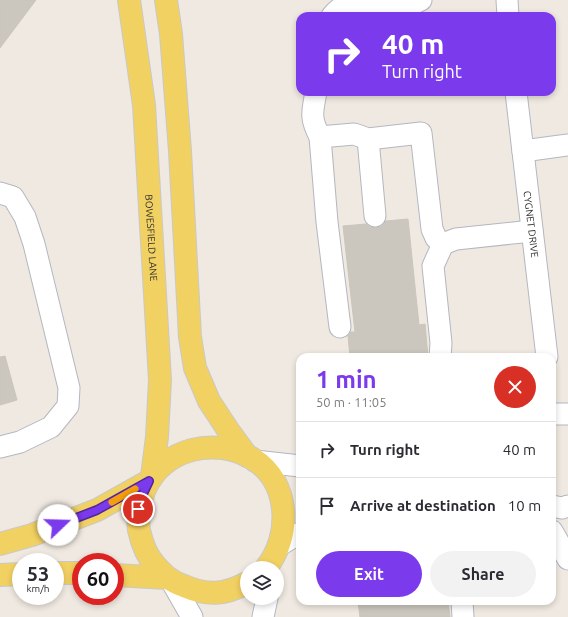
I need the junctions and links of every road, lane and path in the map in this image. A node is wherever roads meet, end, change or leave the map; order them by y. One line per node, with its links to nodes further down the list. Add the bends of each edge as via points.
1 (129, 0): 23 (main road, BOWESFIELD LANE, via 144,105 160,380 157,437)
2 (166, 0): 21 (main road, via 180,151 190,337 195,368 209,401)
3 (421, 0): 5 (street, via 390,7 356,1 345,4)
4 (506, 0): 6 (street)
5 (335, 12)
6 (508, 12)
7 (315, 96): 9 (street, via 312,114)
8 (516, 96): 12 (street, CYGNET DRIVE)
9 (320, 137): 10 (street, via 354,134); 17 (street)
10 (368, 139): 14 (street); 16 (street, via 421,133 432,229 436,238)
11 (568, 145): 12 (street)
12 (522, 151): 15 (street, CYGNET DRIVE)
13 (0, 193): 20 (street, via 13,197 25,217 69,388 68,406 50,427 20,442)
14 (375, 216)
15 (532, 231): 16 (street, via 456,239); 19 (street, CYGNET DRIVE)
16 (443, 244): 18 (street, via 433,266)
17 (340, 327)
18 (440, 353)
19 (547, 353)
20 (0, 447)
21 (251, 458): 22 (street); 23 (main road, via 228,448 214,446 190,450 166,462); 29 (main road, via 269,475 280,494 285,517)
22 (296, 465)
23 (151, 478): 28 (main road, via 97,510 32,535); 34 (main road, via 140,504 138,524 148,558)
24 (568, 506): 25 (street)
25 (556, 507)
26 (296, 537): 29 (street)
27 (556, 538): 30 (street)
28 (0, 544)
29 (274, 559)
30 (568, 559)
31 (12, 574): 32 (main road)
32 (0, 575)
33 (124, 576): 34 (main road)
34 (169, 580): 35 (main road, via 200,592 216,593); 38 (street)
35 (240, 586)
36 (266, 605): 39 (street)
37 (462, 605): 40 (street)
38 (192, 617)
39 (263, 617)
40 (463, 617)

